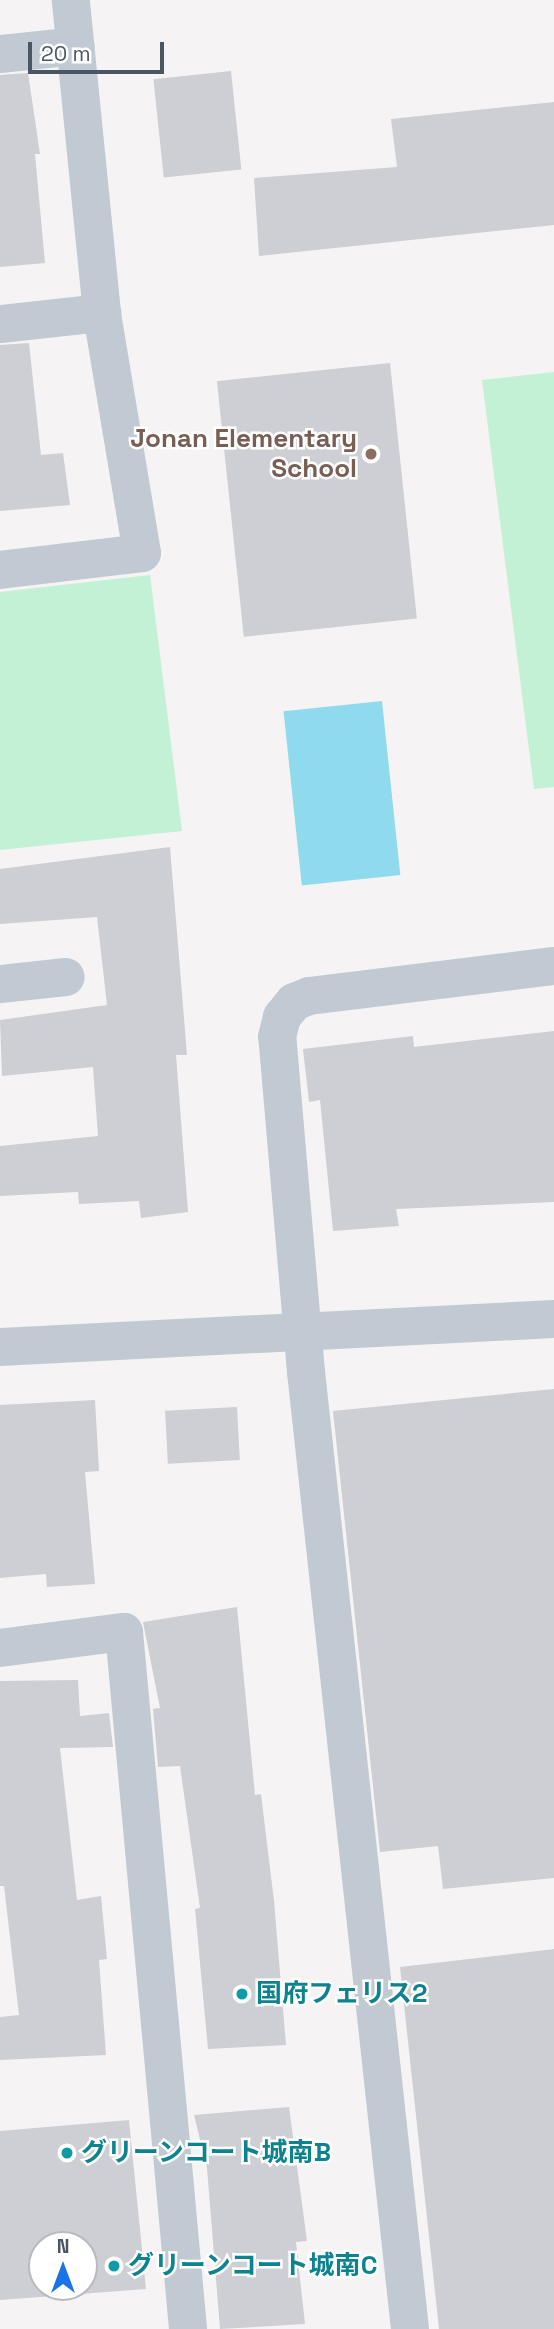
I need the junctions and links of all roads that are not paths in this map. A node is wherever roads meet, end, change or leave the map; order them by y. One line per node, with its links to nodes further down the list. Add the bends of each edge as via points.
1 (71, 0): 2 (street)
2 (76, 46): 3 (street); 4 (street)
3 (0, 54)
4 (102, 313): 5 (street); 6 (street, via 142,553)
5 (0, 324)
6 (0, 570)
7 (554, 966): 11 (street, via 309,996 294,1002 282,1017 277,1037)
8 (66, 977): 9 (street)
9 (0, 985)
10 (554, 1319): 11 (street)
11 (303, 1330): 12 (street); 15 (street)
12 (0, 1347)
13 (0, 1648): 14 (street, via 124,1632)
14 (188, 2329)
15 (410, 2329)

